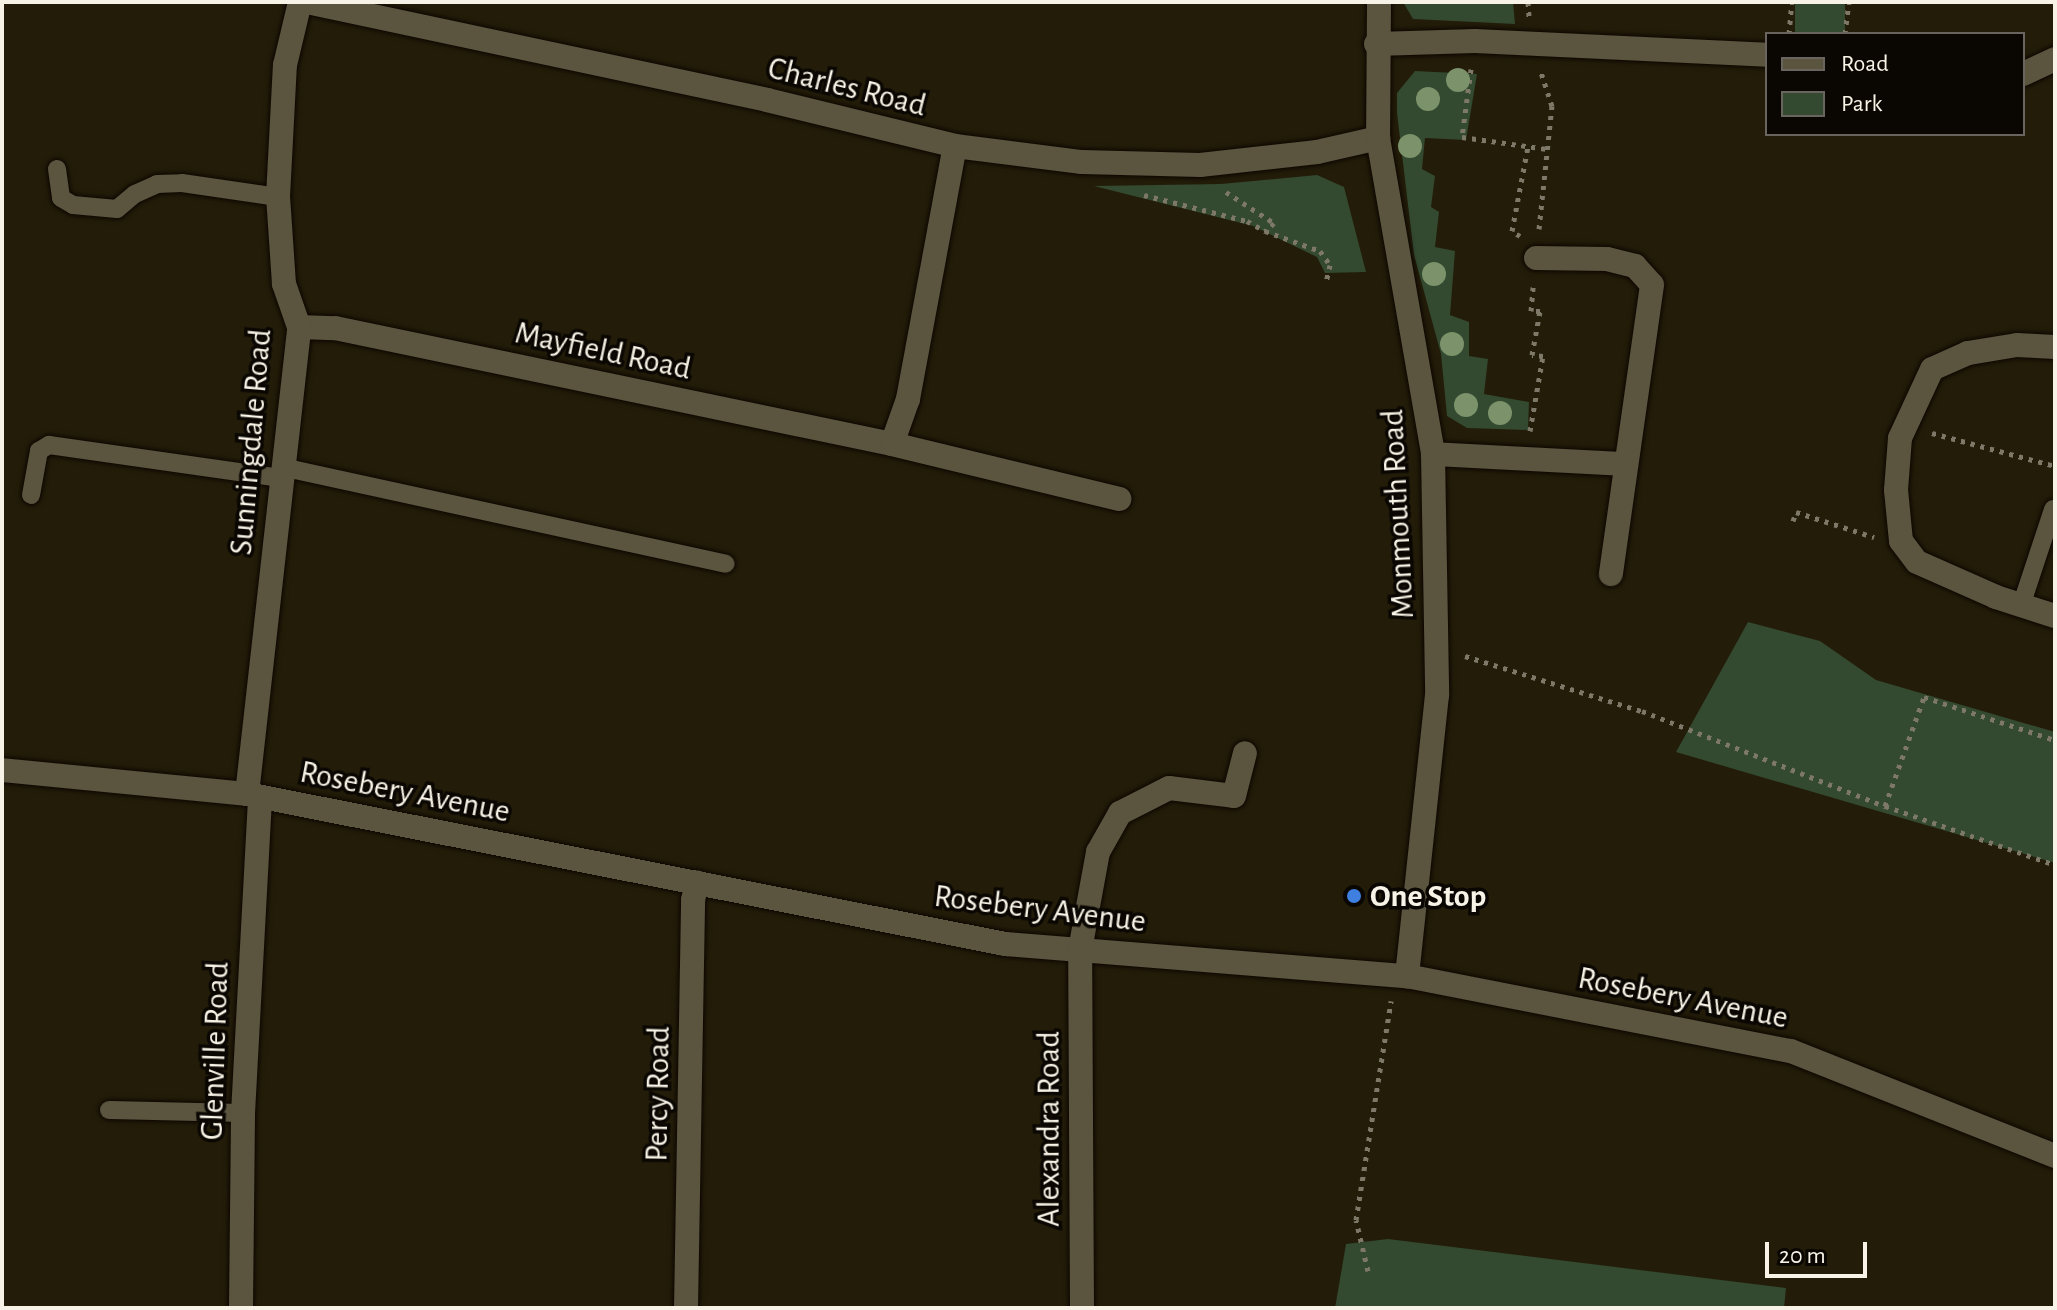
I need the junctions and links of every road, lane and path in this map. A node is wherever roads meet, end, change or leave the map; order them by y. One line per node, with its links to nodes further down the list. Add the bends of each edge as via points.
1 (300, 2): 20 (street, Sunningdale Road, via 285,65)
2 (307, 2): 14 (street, Charles Road, via 767,100)
3 (1379, 2): 9 (street, Monmouth Road)
4 (1792, 2): 6 (path)
5 (1849, 2): 7 (path)
6 (1789, 32)
7 (1845, 32)
8 (1475, 41): 9 (street); 10 (street); 15 (path, via 1462,137)
9 (1376, 44): 13 (street, Monmouth Road)
10 (1765, 55)
11 (2055, 59): 12 (street)
12 (2025, 73)
13 (1378, 138): 17 (street, Charles Road, via 1317,152); 28 (street, Monmouth Road)
14 (955, 146): 17 (street, Charles Road, via 1082,162); 27 (street, via 908,399)
15 (1528, 146): 16 (path); 22 (path, via 1512,231)
16 (1547, 149)
17 (1200, 165): 21 (path, via 1211,189 1227,192 1274,223)
18 (57, 169): 20 (lane, via 61,198 73,205 117,209 157,184 182,183)
19 (1129, 192): 21 (path, via 1247,221)
20 (278, 197): 24 (street, Sunningdale Road, via 284,284)
21 (1265, 231): 23 (path, via 1320,251 1330,265)
22 (1530, 249): 29 (street, via 1635,266 1652,285)
23 (1326, 282)
24 (299, 327): 27 (street, Mayfield Road, via 335,328); 31 (street, Sunningdale Road)
25 (2055, 347): 26 (street, via 2017,345 1968,353 1932,369)
26 (1905, 426): 30 (path); 36 (street, via 1896,490)
27 (892, 444): 33 (street, Mayfield Road)
28 (1433, 454): 29 (street); 41 (street, Monmouth Road)
29 (1624, 464): 38 (street)
30 (2055, 466)
31 (282, 472): 32 (lane, via 49,445 39,451); 37 (lane); 45 (street, Sunningdale Road)
32 (31, 495)
33 (1119, 499)
34 (2053, 509): 39 (lane)
35 (1793, 521): 36 (path, via 1796,512)
36 (1905, 547): 39 (street, via 1917,562)
37 (726, 564)
38 (1611, 574)
39 (2022, 603): 40 (street)
40 (2055, 616)
41 (1437, 647): 46 (path, via 1642,711); 50 (street, Monmouth Road, via 1437,695)
42 (2055, 740): 46 (path, via 1924,697)
43 (1245, 753): 49 (street, Alexandra Road, via 1234,796 1169,788 1120,813 1098,852)
44 (2, 770): 45 (street, Rosebery Avenue)
45 (253, 796): 48 (street, Rosebery Avenue); 52 (street, Glenville Road)
46 (1885, 806): 47 (path)
47 (2055, 865)
48 (697, 882): 49 (street, Rosebery Avenue, via 1005,944); 56 (street, Percy Road)
49 (1080, 950): 50 (street, Rosebery Avenue); 57 (street, Alexandra Road)
50 (1401, 976): 53 (street, Rosebery Avenue, via 1791,1051); 54 (path, via 1356,1220)
51 (109, 1110): 52 (lane)
52 (243, 1113): 55 (street, Glenville Road)
53 (2055, 1156)
54 (1368, 1271)
55 (241, 1308)
56 (686, 1308)
57 (1082, 1308)

